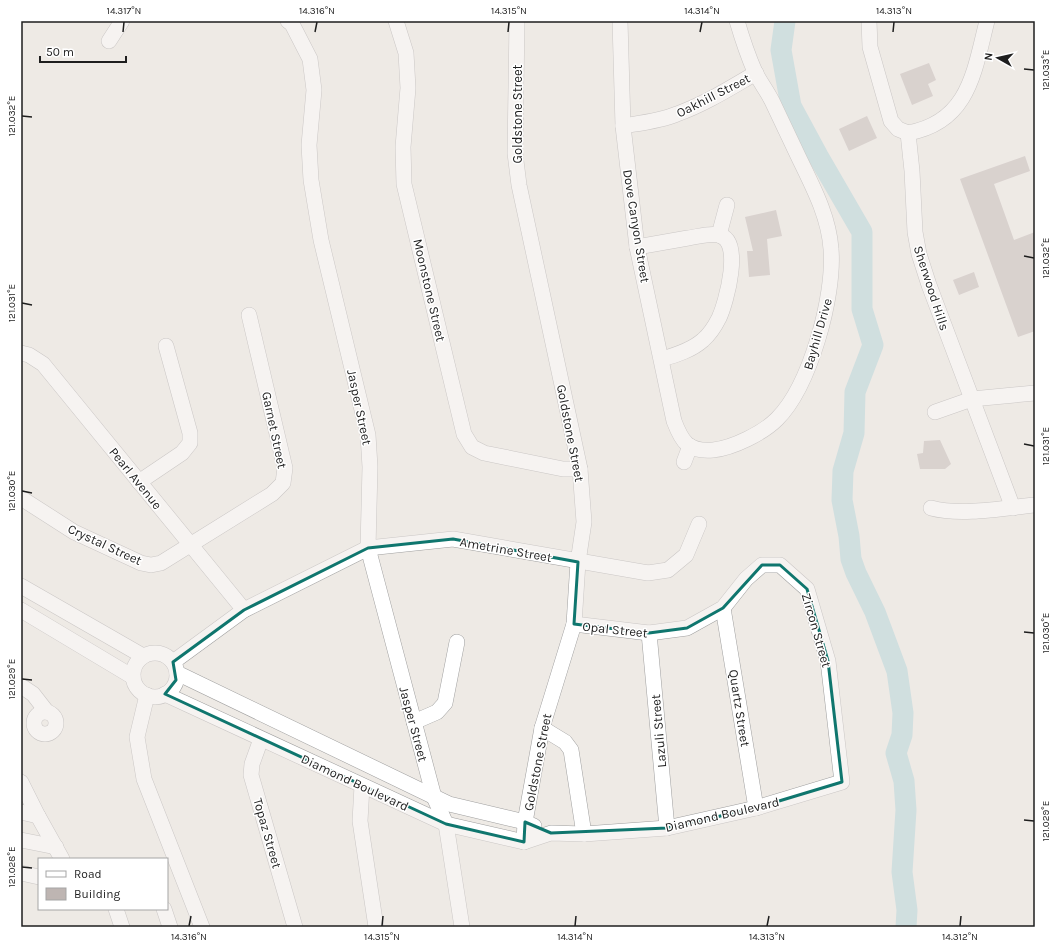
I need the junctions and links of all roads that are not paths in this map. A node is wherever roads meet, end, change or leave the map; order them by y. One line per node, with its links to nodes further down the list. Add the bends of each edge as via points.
1 (122, 21): 9 (street)
2 (288, 21): 33 (street, Jasper Street, via 310,59 314,90 309,145 311,180 321,240 368,435)
3 (396, 21): 25 (street, Moonstone Street, via 406,53 408,88 403,147 404,184 464,434 472,447 484,453 563,470)
4 (517, 21): 25 (street, Goldstone Street, via 515,154)
5 (620, 21): 11 (street, Dove Canyon Street)
6 (737, 21): 10 (street, Bayhill Drive)
7 (869, 21): 12 (street, via 870,47 891,121 898,129)
8 (987, 21): 12 (street, via 972,77 957,107 942,120 922,130)
9 (109, 41)
10 (756, 73): 11 (street, Oakhill Street, via 676,114); 23 (street, Bayhill Drive, via 808,175 828,225 831,250 828,298 807,370 791,401 778,418 751,438 718,450 702,451)
11 (623, 126): 15 (street, Dove Canyon Street)
12 (908, 133): 21 (street, Sherwood Hills, via 919,254)
13 (727, 206): 14 (street)
14 (719, 235): 15 (street, via 704,235); 19 (street, via 726,238 732,256 728,285 719,318 703,341)
15 (637, 248): 19 (street, Dove Canyon Street)
16 (249, 315): 32 (street, Garnet Street, via 285,468 283,483 272,494)
17 (166, 346): 26 (street, via 190,433 190,443 182,453)
18 (21, 353): 26 (street, Pearl Avenue, via 42,364)
19 (662, 360): 23 (street, Dove Canyon Street, via 674,421 680,437)
20 (1035, 393): 21 (street)
21 (972, 399): 22 (street); 30 (street, Sherwood Hills)
22 (934, 412)
23 (690, 446): 24 (street)
24 (684, 462)
25 (580, 469): 34 (street, Goldstone Street, via 584,522)
26 (139, 482): 32 (street, Pearl Avenue)
27 (21, 498): 32 (street, Crystal Street, via 74,532 141,563 161,563)
28 (1035, 506): 30 (street)
29 (931, 508): 30 (street, via 955,512)
30 (1013, 508)
31 (699, 524): 34 (street, Ametrine Street, via 686,555 668,570 648,573)
32 (191, 545): 38 (street, Pearl Avenue)
33 (368, 548): 34 (street, Ametrine Street, via 453,539); 38 (street, Ametrine Street); 49 (street, Jasper Street)
34 (578, 562): 39 (street, Goldstone Street)
35 (21, 586): 42 (street)
36 (723, 608): 40 (street, Opal Street, via 687,628); 53 (street, Zircon Street, via 746,579 762,565 780,565 807,589 828,662); 56 (street, Quartz Street)
37 (21, 610): 44 (street)
38 (244, 610): 43 (street, Ametrine Street)
39 (574, 624): 40 (street, Opal Street); 50 (street, Goldstone Street)
40 (649, 633): 61 (street, Lazuli Street)
41 (457, 642): 49 (street, via 445,703 437,712)
42 (143, 656): 43 (street, via 156,652 162,654); 44 (street, via 134,666)
43 (175, 668): 46 (street, via 174,686); 55 (street, Diamond Boulevard)
44 (133, 677): 47 (street, via 137,688)
45 (21, 686): 48 (street, via 33,694)
46 (165, 694): 47 (street); 51 (street, Diamond Boulevard)
47 (147, 696): 73 (street, via 137,738 144,779)
48 (47, 712)
49 (414, 722): 55 (street, Jasper Street)
50 (542, 728): 59 (street, Goldstone Street); 63 (street, via 565,742 571,750)
51 (261, 739): 54 (street, Diamond Boulevard); 74 (street, Topaz Street, via 252,764 252,775)
52 (21, 782): 58 (street)
53 (842, 782): 56 (street, Diamond Boulevard)
54 (362, 786): 60 (street, Diamond Boulevard); 75 (street, via 360,821)
55 (434, 797): 59 (street, Diamond Boulevard, via 449,804); 60 (street, Jasper Street)
56 (756, 808): 61 (street, Diamond Boulevard)
57 (21, 812): 58 (street)
58 (38, 816): 66 (street)
59 (525, 822): 62 (street, Diamond Boulevard); 65 (street, Goldstone Street)
60 (446, 824): 65 (street, Diamond Boulevard); 76 (street, Jasper Street)
61 (668, 828): 63 (street, Diamond Boulevard)
62 (552, 833): 63 (street, Diamond Boulevard); 65 (street, Diamond Boulevard)
63 (584, 834)
64 (21, 840): 66 (street)
65 (524, 842)
66 (59, 853)
67 (21, 873): 68 (street)
68 (38, 877)
69 (116, 910): 71 (street)
70 (164, 910): 72 (street)
71 (122, 927)
72 (170, 927)
73 (202, 927)
74 (295, 927)
75 (376, 927)
76 (462, 927)

